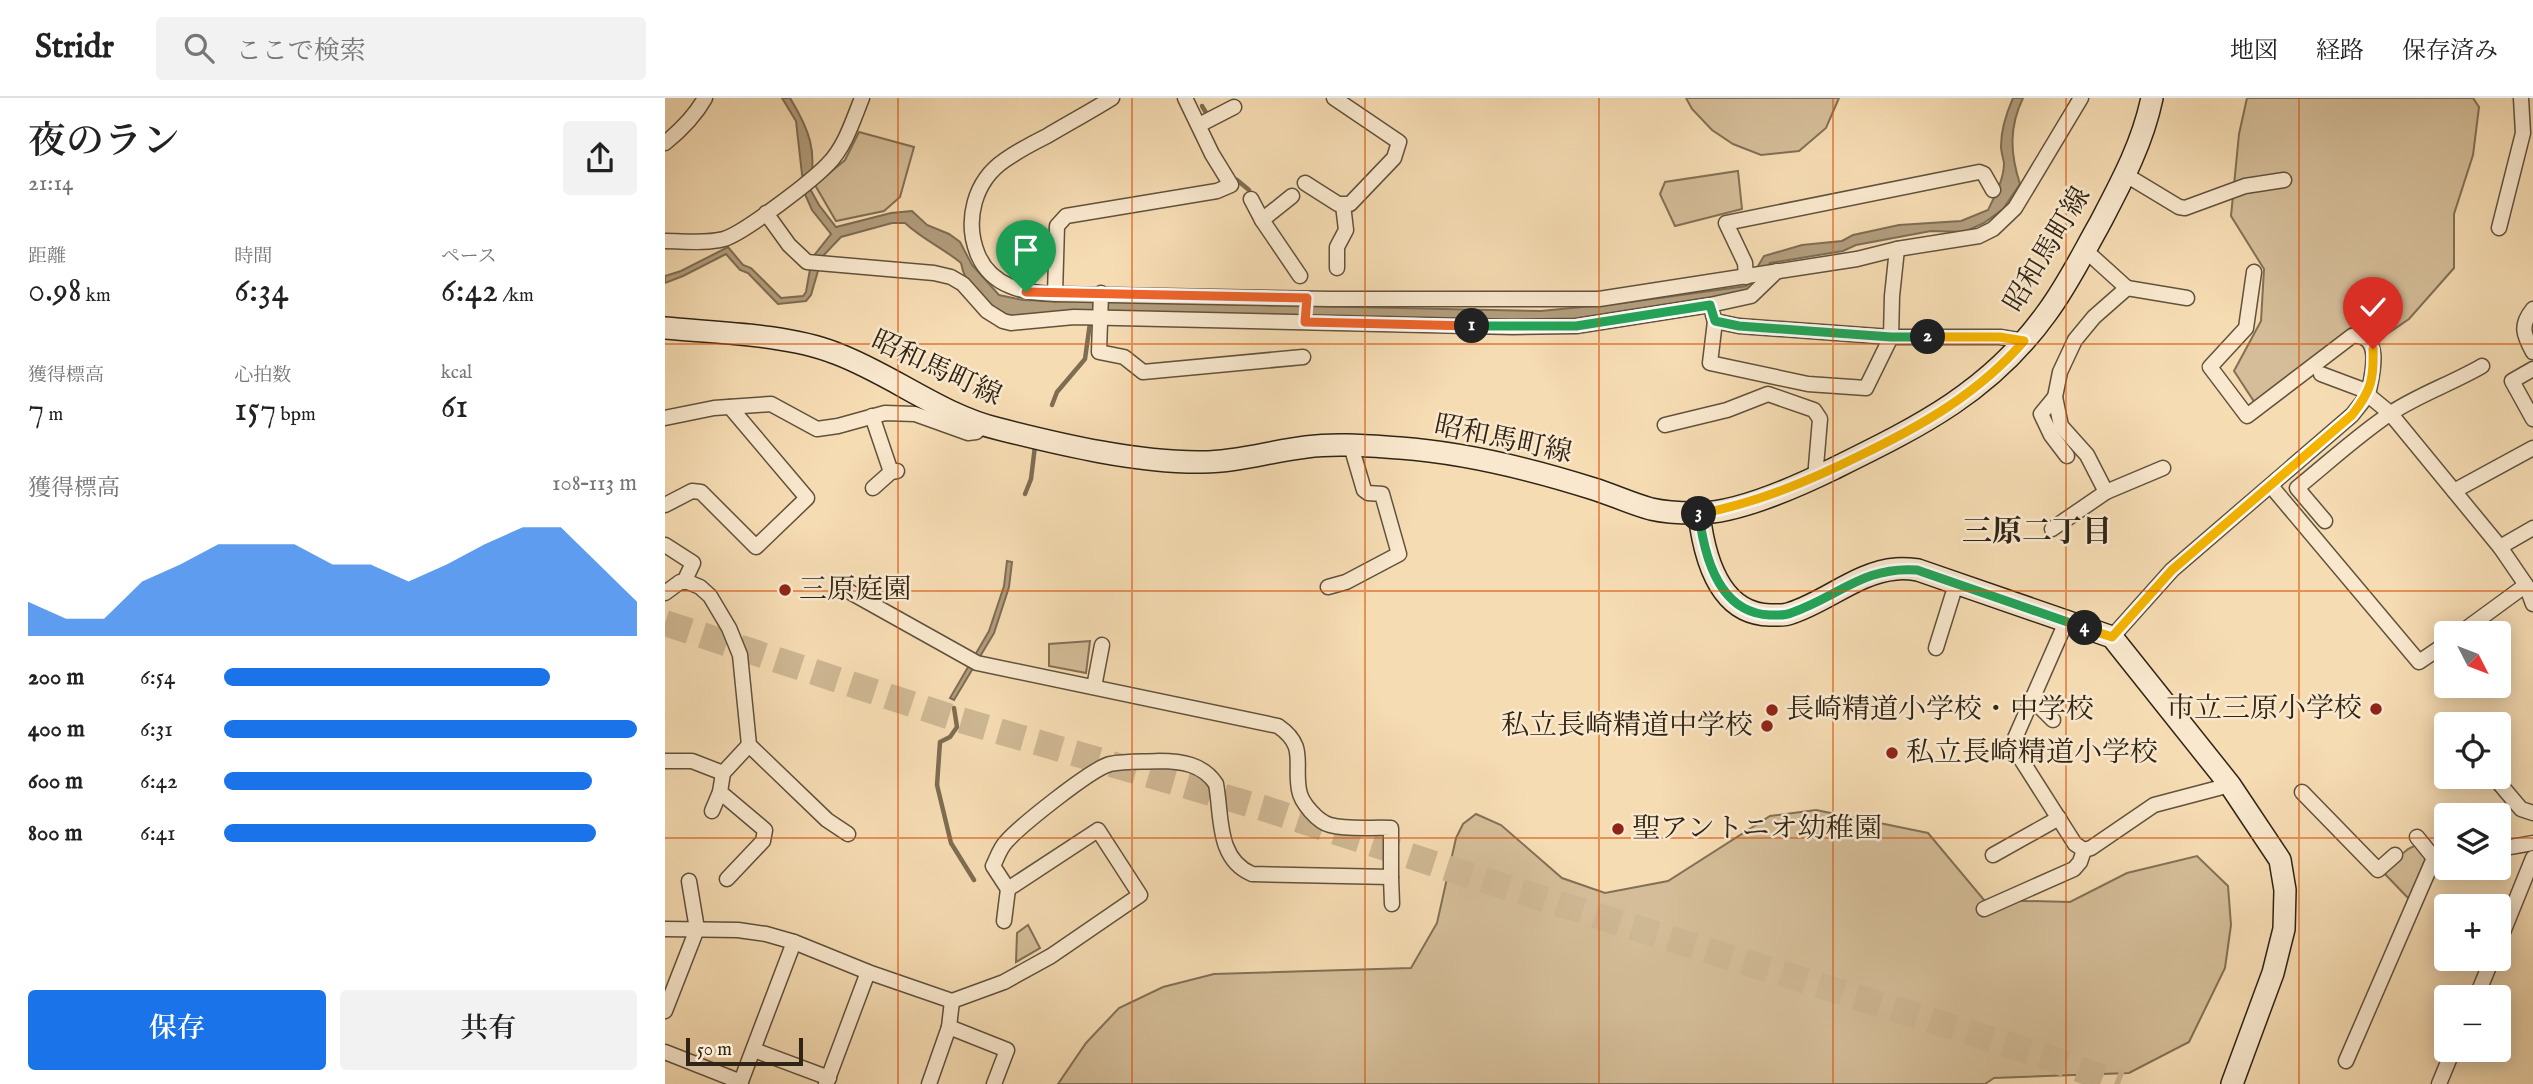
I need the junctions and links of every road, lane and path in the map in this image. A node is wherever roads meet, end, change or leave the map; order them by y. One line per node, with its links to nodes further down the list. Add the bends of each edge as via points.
1 (705, 98): 11 (street)
2 (862, 98): 19 (street, via 828,164)
3 (1112, 98): 31 (street, via 1004,160 981,186 971,215 974,244 989,272 1015,289)
4 (1185, 98): 10 (street)
5 (1334, 98): 18 (street, via 1399,142 1394,158 1350,204)
6 (2081, 98): 23 (street, via 2015,208 2001,223 1979,236)
7 (2152, 98): 12 (main road, 昭和馬町線)
8 (2521, 98): 21 (street, via 2523,133)
9 (1234, 107): 10 (street)
10 (1199, 125): 31 (street, via 1231,185 1066,216 1057,226)
11 (665, 143)
12 (2126, 175): 13 (street, via 2185,208 2245,186); 24 (main road, 昭和馬町線)
13 (2284, 180)
14 (1305, 183): 18 (street)
15 (1993, 190): 29 (street, via 1979,172 1726,223)
16 (1292, 197): 20 (street)
17 (1251, 199): 20 (street)
18 (1343, 205): 25 (street, via 1346,230 1336,247)
19 (766, 213): 22 (street, via 725,239); 37 (street, via 807,262 951,277 995,318 1011,323)
20 (1262, 220): 28 (street)
21 (2499, 228)
22 (665, 241)
23 (1897, 249): 26 (street); 41 (street)
24 (2085, 250): 30 (street); 42 (main road, 昭和馬町線)
25 (1337, 268)
26 (1772, 272): 29 (street); 35 (street, via 1751,296)
27 (2254, 272): 48 (street, via 2246,328 2210,367 2248,416 2355,335 2366,338 2373,349)
28 (1300, 276)
29 (1747, 277): 33 (street, via 1599,299)
30 (2127, 288): 34 (street); 49 (street, via 2075,340 2060,372)
31 (1055, 293): 32 (street)
32 (1101, 293): 33 (street); 37 (street)
33 (1307, 298): 39 (street)
34 (2187, 298)
35 (1710, 305): 38 (street); 39 (street, via 1576,326)
36 (2533, 309): 43 (street, via 2523,330)
37 (1098, 318): 39 (street); 44 (street, via 1099,352 1124,357 1143,372)
38 (1715, 321): 41 (street); 41 (street, via 1710,363 1808,384 1867,388)
39 (1305, 322)
40 (665, 328): 55 (main road, 昭和馬町線, via 772,338 833,352)
41 (1891, 337): 42 (street)
42 (2024, 341): 61 (main road, 昭和馬町線, via 1990,377 1950,407)
43 (2533, 352)
44 (1303, 357)
45 (2483, 366): 51 (street)
46 (2533, 369): 54 (street, via 2512,381)
47 (2321, 374): 48 (street)
48 (2368, 395): 51 (street); 62 (street, via 2352,415)
49 (2055, 397): 59 (street, via 2041,414); 65 (street, via 2061,426 2087,455)
50 (730, 407): 52 (street, via 771,404 817,429); 53 (street); 66 (street, via 807,498 756,547 701,492)
51 (2390, 414): 64 (street); 68 (street, via 2297,488)
52 (871, 416): 55 (street, via 915,414 968,433); 63 (street, via 895,471)
53 (665, 418)
54 (2533, 419)
55 (984, 425): 57 (main road, 昭和馬町線, via 1119,454 1206,462 1312,446)
56 (1665, 425): 61 (street, via 1727,410 1768,394 1814,410 1820,419)
57 (1351, 446): 67 (main road, 昭和馬町線, via 1439,451 1494,461 1651,509); 77 (street, via 1364,490 1382,494 1399,554)
58 (2533, 448): 64 (street)
59 (2067, 456)
60 (2163, 468): 65 (street)
61 (1815, 478): 67 (main road, 昭和馬町線, via 1730,509)
62 (2271, 486): 82 (street, via 2172,570); 85 (street, via 2419,662)
63 (873, 488)
64 (2454, 491): 72 (street)
65 (2106, 492): 70 (street)
66 (665, 505)
67 (1699, 514): 74 (main road, via 1712,573 1731,598 1759,615 1792,613 1861,580 1896,569 1917,570)
68 (2325, 521)
69 (2533, 528): 72 (street)
70 (2052, 529)
71 (665, 545): 73 (street, via 693,563)
72 (2500, 547): 75 (street)
73 (684, 582): 78 (street); 89 (street, via 710,596 740,654)
74 (1957, 584): 81 (main road); 84 (street)
75 (2526, 585): 79 (street); 80 (street)
76 (841, 587): 86 (street, via 977,663)
77 (1328, 587)
78 (665, 593)
79 (2533, 604)
80 (2477, 621)
81 (2066, 622): 82 (main road); 87 (street)
82 (2112, 637): 92 (main road)
83 (1102, 645): 86 (street)
84 (1935, 648)
85 (2434, 652)
86 (1094, 687): 109 (street, via 1278,726 1294,741 1299,792 1314,816 1329,825 1391,828)
87 (2031, 701): 88 (street); 98 (street, via 2012,745)
88 (2053, 720)
89 (750, 745): 91 (street); 99 (street, via 827,820)
90 (665, 761): 91 (street, via 692,761)
91 (723, 773): 94 (street)
92 (2230, 785): 103 (street, via 2154,805); 132 (main road, via 2280,860 2285,890 2284,929 2273,973)
93 (2504, 789): 97 (street, via 2521,809)
94 (720, 792): 96 (street); 110 (street, via 765,830 763,841)
95 (2302, 792): 106 (street, via 2378,870)
96 (712, 811)
97 (2533, 813)
98 (2059, 818): 103 (street); 105 (street)
99 (848, 834)
100 (2417, 837): 104 (street)
101 (2533, 844): 102 (street)
102 (2511, 847)
103 (2084, 850): 114 (street, via 2074,869)
104 (2434, 852)
105 (1993, 855)
106 (2396, 855)
107 (2533, 858): 115 (street)
108 (2434, 870): 126 (street)
109 (1391, 877): 112 (street, via 1245,872 1227,851 1212,778 1190,764 1137,762 1109,764 1027,821 1004,844 993,866); 113 (street)
110 (727, 879)
111 (689, 881): 118 (street)
112 (1008, 889): 116 (street); 121 (street, via 1098,830 1140,895 1005,982)
113 (1392, 904)
114 (1984, 909)
115 (2511, 912)
116 (1004, 921)
117 (665, 929): 118 (street)
118 (697, 929): 119 (street, via 738,930); 122 (street)
119 (794, 942): 120 (street); 124 (street)
120 (867, 972): 121 (street); 128 (street)
121 (952, 1001): 123 (street)
122 (665, 1011)
123 (949, 1027): 130 (street); 131 (street, via 1007,1050)
124 (754, 1050): 128 (street); 129 (street)
125 (665, 1052): 129 (street)
126 (2346, 1061)
127 (2448, 1062): 133 (street)
128 (827, 1081)
129 (740, 1083)
130 (929, 1084)
131 (994, 1084)
132 (2232, 1084)
133 (2439, 1084)

